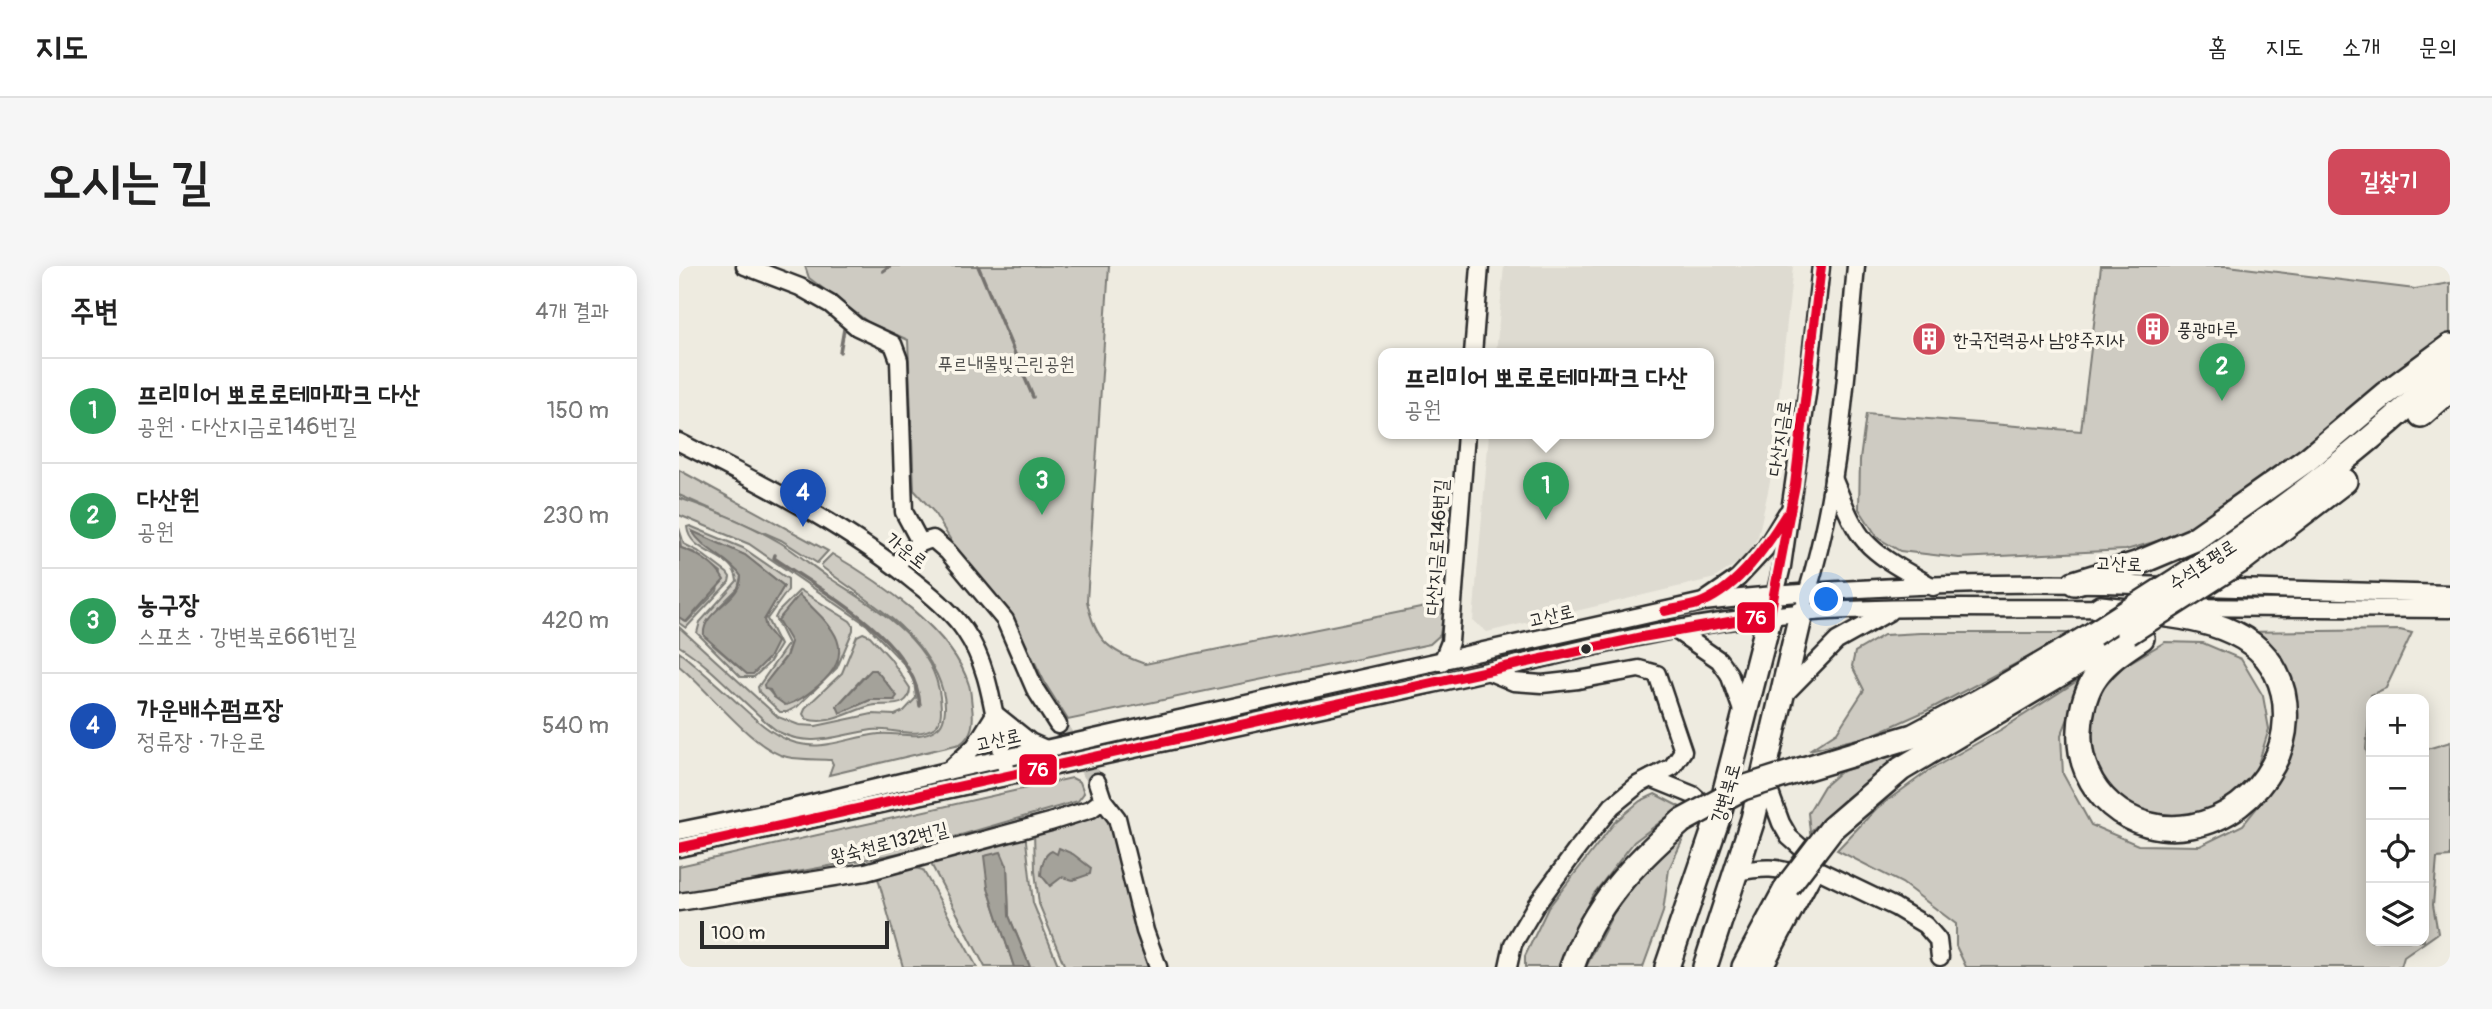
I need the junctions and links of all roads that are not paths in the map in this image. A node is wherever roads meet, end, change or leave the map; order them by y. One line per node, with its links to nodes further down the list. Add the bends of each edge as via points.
1 (745, 266): 16 (street, via 800,288 830,304 857,327 893,344 899,360 904,512)
2 (1480, 266): 7 (street)
3 (1490, 266): 8 (street)
4 (1821, 266): 15 (street, 다산지금로)
5 (1856, 266): 14 (street)
6 (2450, 346): 19 (highway, via 2308,459 2193,540)
7 (1473, 348)
8 (1483, 348)
9 (2450, 368): 18 (highway, 수석호평로)
10 (2450, 390): 18 (highway, 수석호평로, bridge, via 2354,474 2242,560)
11 (1466, 439): 31 (street, 다산지금로146번길, via 1450,642)
12 (1477, 439): 30 (street, 다산지금로146번길, via 1461,636)
13 (679, 442): 17 (street, 가운로, via 828,520)
14 (1833, 478): 20 (street, via 1865,540 1889,561); 23 (street)
15 (1790, 508): 22 (street, via 1756,559); 24 (street, 다산지금로)
16 (920, 542): 17 (street); 36 (street, via 933,539 948,552 1005,621 1035,689)
17 (896, 566): 34 (street, 가운로, via 966,632 989,681)
18 (2211, 570): 29 (highway, 수석호평로, bridge); 37 (highway, 수석호평로, bridge, via 1981,701)
19 (2074, 583): 20 (street, 고산로); 21 (street, 고산로)
20 (1933, 587): 23 (street, 고산로)
21 (2450, 594)
22 (1703, 602): 24 (street, 고산로); 30 (street, 고산로)
23 (1804, 604): 24 (street, 고산로); 27 (street, 고산로); 33 (highway, 강변북로)
24 (1773, 606): 28 (street, 고산로); 35 (highway, 강변북로)
25 (2100, 608): 26 (street, 고산로); 27 (street, 고산로); 29 (highway, via 2228,629 2251,642 2277,674 2285,711 2277,758 2248,799 2209,822 2163,827 2129,816 2097,793 2085,769 2079,747 2083,702 2097,676)
26 (2450, 608)
27 (1892, 610): 33 (street, via 1837,641)
28 (1674, 629): 32 (street, 고산로); 35 (street, via 1719,660)
29 (2135, 635): 37 (highway, 수석호평로)
30 (1475, 654): 31 (street, 고산로)
31 (1442, 662): 38 (street, 고산로)
32 (1489, 672): 41 (street, 고산로); 43 (street, via 1514,682 1542,684 1639,669 1657,674 1683,751 1672,767)
33 (1782, 696): 42 (highway, 강변북로)
34 (995, 714): 38 (street); 39 (street, 가운로); 40 (street, via 975,746)
35 (1745, 718): 46 (highway, 강변북로)
36 (1058, 725)
37 (1935, 736): 55 (highway, bridge, via 1913,737 1743,788 1682,821 1653,845 1608,897); 58 (highway, bridge, via 1832,828 1787,887)
38 (1046, 749): 39 (street, 고산로)
39 (1004, 760): 40 (street, 고산로); 41 (street, 가운로)
40 (947, 771): 47 (street, 고산로)
41 (1009, 777): 48 (street, 고산로)
42 (1764, 777): 49 (highway, 강변북로); 50 (street, via 1781,823 1806,852)
43 (1651, 778): 46 (street, via 1693,795); 54 (street, via 1612,806 1578,848 1513,944)
44 (1097, 782): 45 (street)
45 (1103, 800): 51 (street, 왕숙천로132번길, via 1091,809 1050,822 866,872); 53 (street, via 1117,818)
46 (1718, 818): 56 (highway, 강변북로)
47 (679, 831)
48 (679, 848)
49 (1735, 872): 50 (street, via 1766,867); 57 (highway, 강변북로)
50 (1814, 874): 52 (street, via 1895,907 1925,925 1938,940); 59 (street)
51 (679, 902)
52 (1940, 957)
53 (1158, 967)
54 (1508, 967)
55 (1572, 967)
56 (1667, 967)
57 (1705, 967)
58 (1744, 967)
59 (1764, 967)

